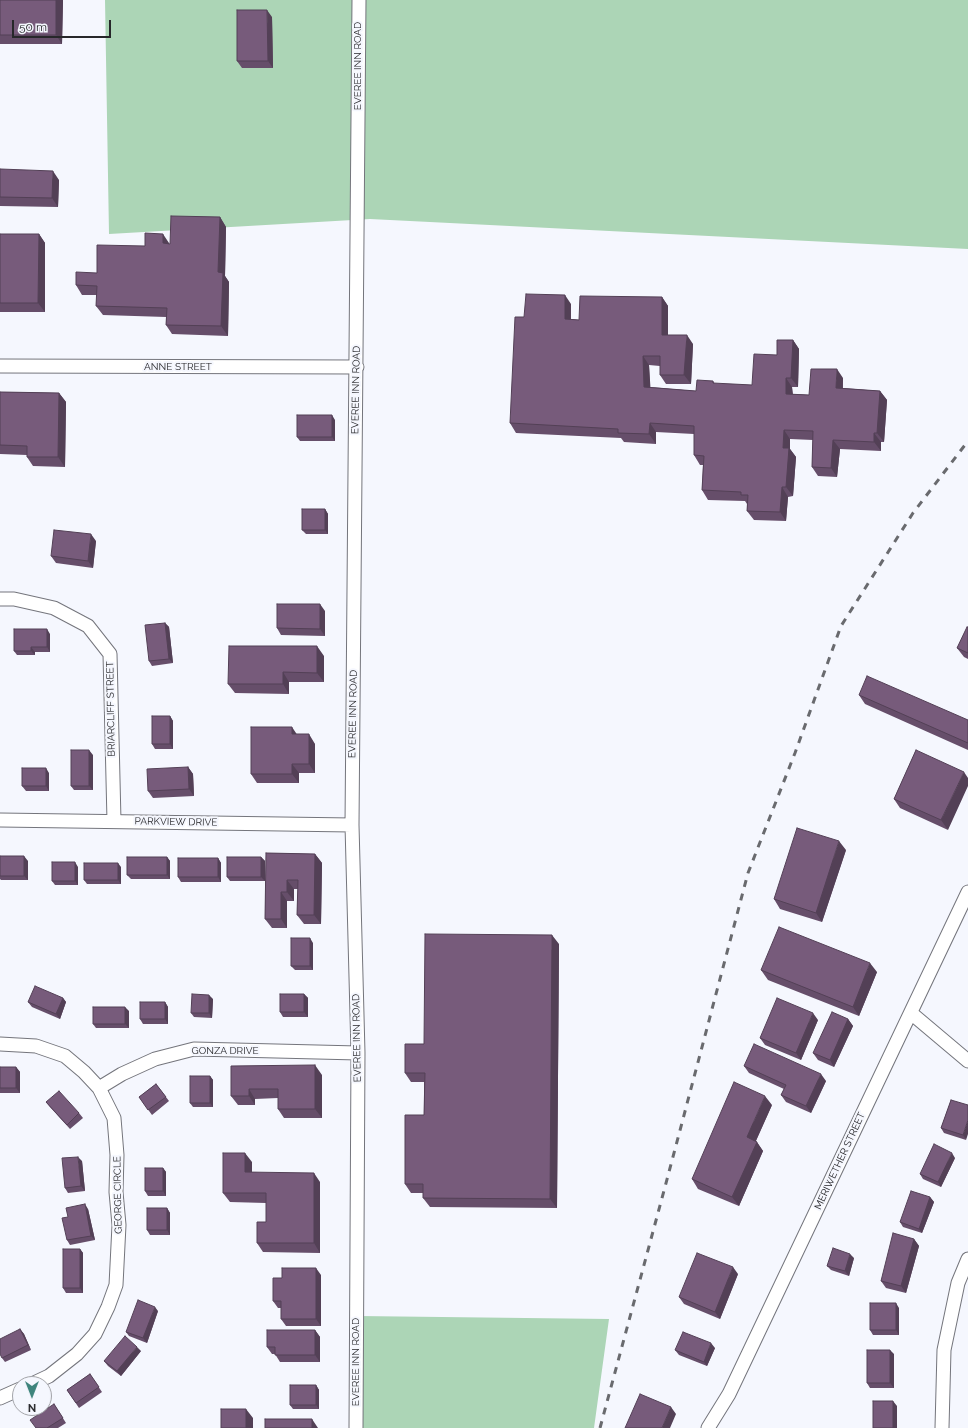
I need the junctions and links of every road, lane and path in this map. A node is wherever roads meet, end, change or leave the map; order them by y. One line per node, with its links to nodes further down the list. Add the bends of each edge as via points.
1 (359, 0): 3 (street, EVEREE INN ROAD)
2 (0, 366): 3 (street, ANNE STREET)
3 (356, 367): 7 (street, EVEREE INN ROAD)
4 (0, 599): 6 (street, BRIARCLIFF STREET, via 14,599 54,608 88,626 110,654)
5 (0, 820): 6 (street, PARKVIEW DRIVE)
6 (114, 821): 7 (street, PARKVIEW DRIVE)
7 (352, 825): 11 (street, EVEREE INN ROAD)
8 (968, 892): 9 (street, MERIWETHER STREET)
9 (911, 1013): 12 (street); 19 (street, MERIWETHER STREET, via 729,1394)
10 (0, 1044): 13 (street, GEORGE CIRCLE, via 36,1046 65,1056)
11 (358, 1053): 13 (street, GONZA DRIVE, via 194,1049 155,1059); 18 (street, EVEREE INN ROAD)
12 (968, 1061)
13 (99, 1088): 15 (street, GEORGE CIRCLE, via 114,1118 119,1225 116,1285 95,1334 77,1354)
14 (968, 1259): 20 (street, via 958,1283 944,1350)
15 (49, 1376)
16 (12, 1393): 17 (street)
17 (0, 1398)
18 (356, 1428)
19 (708, 1428)
20 (942, 1428)

